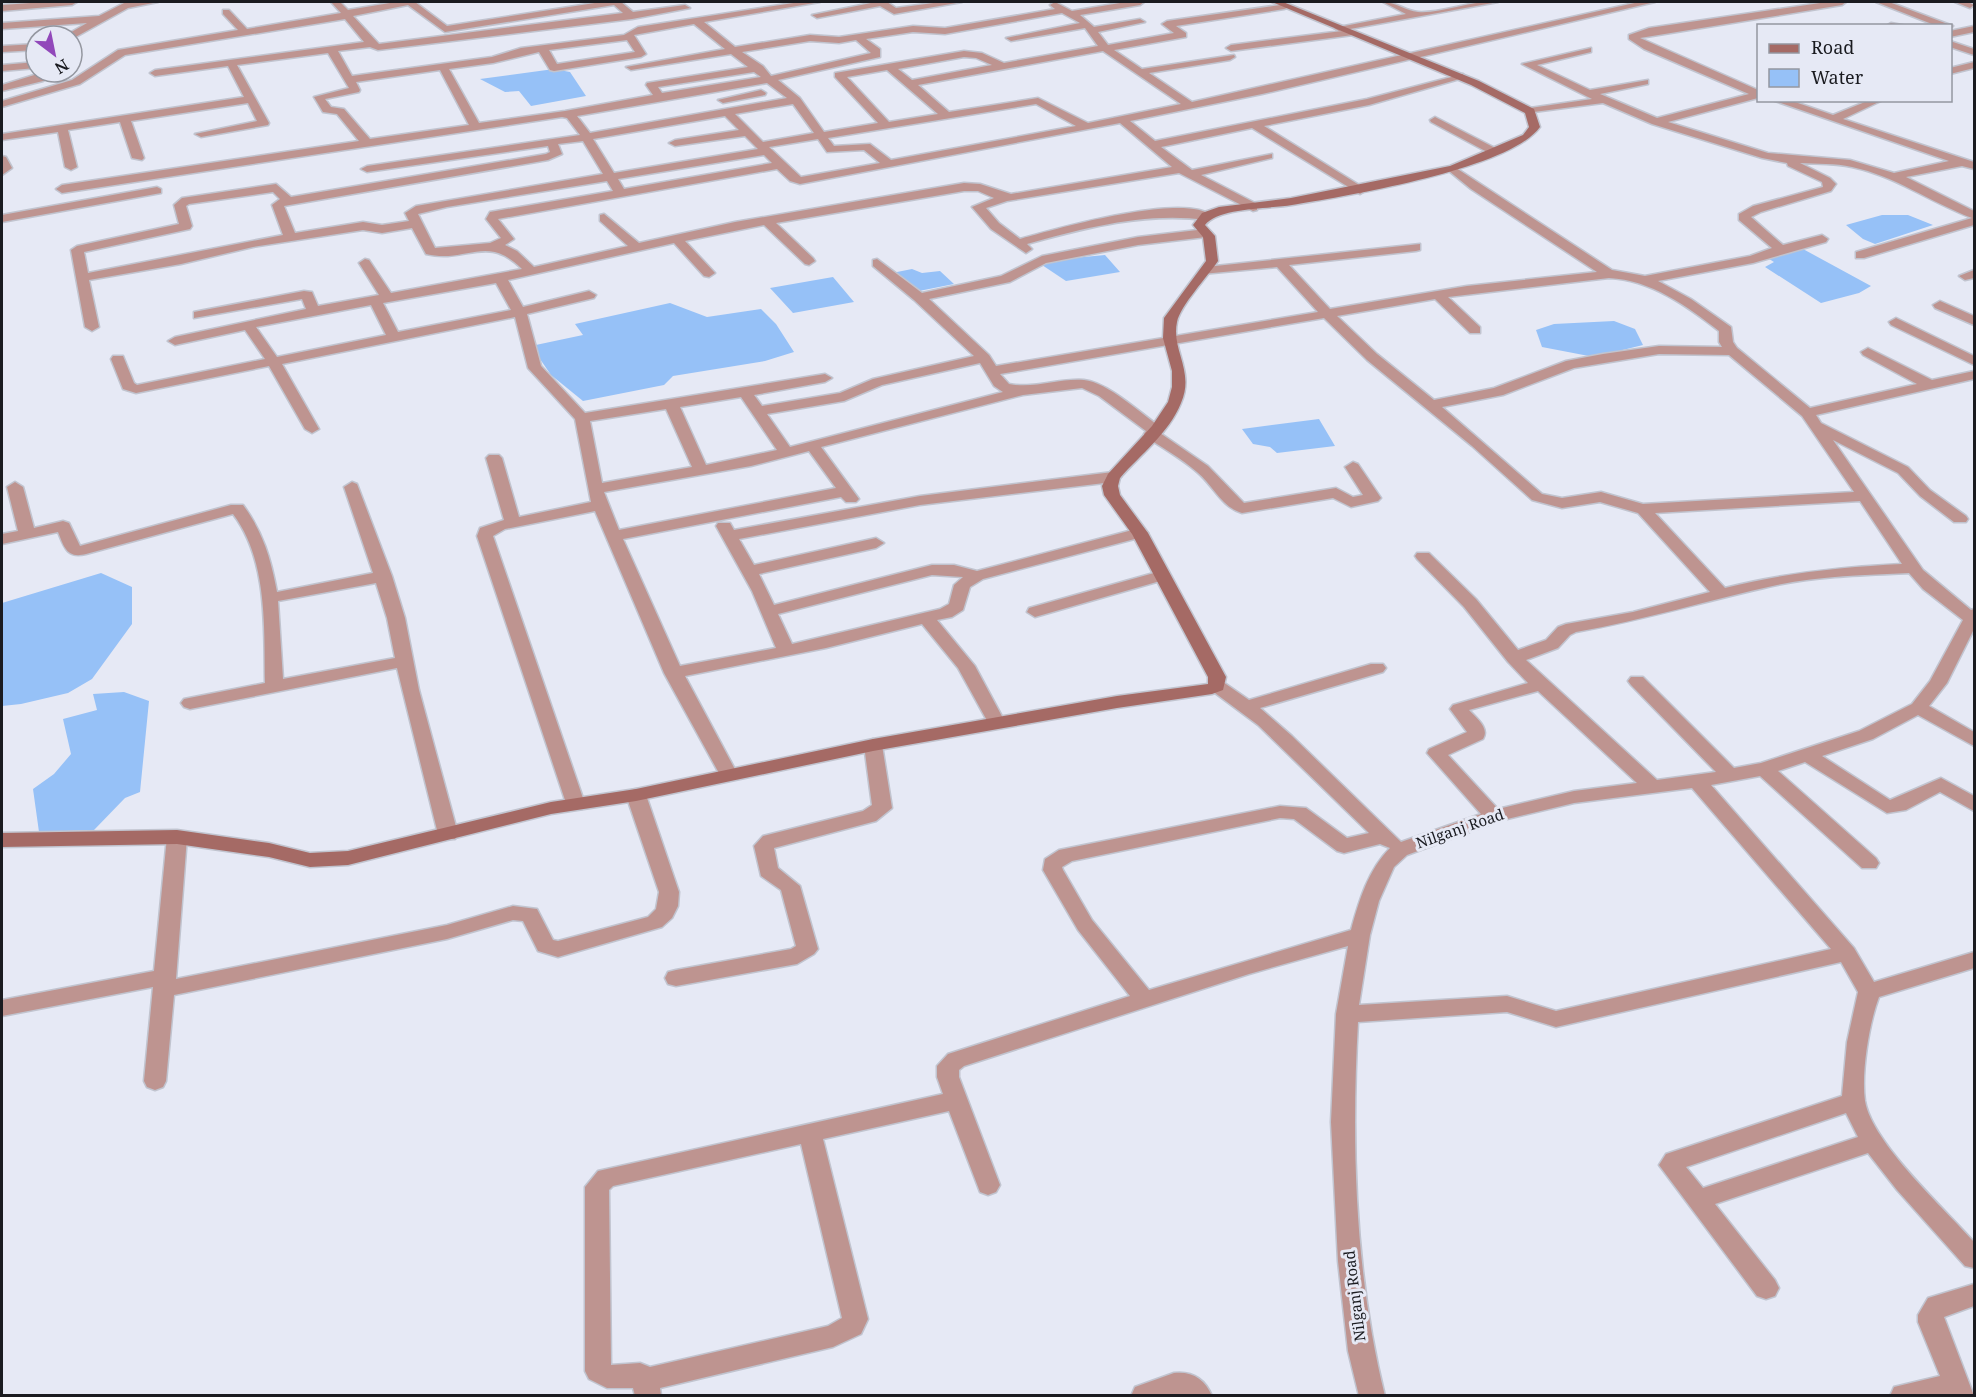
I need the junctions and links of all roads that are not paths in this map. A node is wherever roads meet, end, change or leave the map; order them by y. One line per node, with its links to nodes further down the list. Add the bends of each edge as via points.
1 (72, 2): 27 (street)
2 (114, 2): 23 (street)
3 (153, 2): 23 (street)
4 (336, 2): 32 (street)
5 (409, 2): 30 (street, via 446,29); 32 (street)
6 (544, 2): 30 (street)
7 (808, 2): 37 (street)
8 (881, 2): 9 (street, via 894,11); 34 (street)
9 (945, 2): 10 (street); 40 (street)
10 (957, 2)
11 (1048, 2): 31 (street)
12 (1140, 2): 21 (street)
13 (1387, 2): 33 (street)
14 (1444, 2): 26 (street)
15 (1493, 2): 26 (street)
16 (1650, 2): 63 (street)
17 (1777, 2): 28 (street)
18 (1842, 2): 28 (street)
19 (1881, 2): 39 (street)
20 (1960, 2): 25 (street)
21 (1126, 3): 31 (street)
22 (1280, 4): 47 (street); 56 (street, via 1167,24 1183,35)
23 (126, 5): 36 (street)
24 (684, 5): 35 (street); 37 (street)
25 (1973, 5)
26 (1456, 7): 33 (street)
27 (2, 8)
28 (1795, 8): 88 (street, via 1632,37)
29 (226, 12): 46 (street)
30 (555, 12): 35 (street, via 616,2)
31 (1067, 12): 40 (street); 44 (street)
32 (348, 14): 46 (street); 52 (street)
33 (1415, 14): 47 (street)
34 (817, 15)
35 (632, 16): 52 (street, via 454,39 378,47)
36 (100, 19): 41 (street); 43 (street)
37 (699, 20): 49 (street, via 638,30); 59 (street)
38 (1140, 22): 44 (street)
39 (1943, 24)
40 (979, 25): 50 (street, via 945,31 913,29)
41 (2, 26)
42 (1952, 27): 45 (street)
43 (84, 28)
44 (1088, 28): 51 (street); 56 (street)
45 (1969, 30): 48 (street)
46 (244, 31): 97 (street, via 122,52 76,82)
47 (1345, 31): 63 (street); 76 (street)
48 (1952, 34)
49 (629, 37): 58 (street); 64 (street, via 641,54)
50 (859, 38): 55 (street); 59 (street, via 817,37)
51 (1011, 38)
52 (370, 44): 60 (street)
53 (1952, 45): 62 (street)
54 (24, 48): 57 (street)
55 (873, 48): 66 (street); 79 (street, via 877,53 870,58)
56 (1105, 48): 69 (street); 76 (street)
57 (2, 49)
58 (543, 49): 64 (street, via 557,69); 70 (street)
59 (734, 49): 71 (street); 74 (street)
60 (332, 50): 65 (street); 80 (street)
61 (1587, 50): 87 (street, via 1527,64)
62 (1974, 52)
63 (1407, 56): 78 (street); 98 (street)
64 (622, 59): 71 (street)
65 (231, 63): 77 (street); 91 (street)
66 (789, 63)
67 (1974, 65): 75 (street)
68 (24, 66): 73 (street)
69 (1002, 66): 72 (street, via 983,56 964,54); 83 (street)
70 (443, 67): 80 (street); 110 (street)
71 (631, 67): 84 (street)
72 (889, 67): 83 (street); 111 (street, via 839,75)
73 (2, 68)
74 (761, 68): 79 (street); 84 (street)
75 (1952, 70)
76 (1140, 72): 98 (street)
77 (155, 73)
78 (1459, 76): 99 (street); 109 (street, via 1369,102)
79 (770, 79): 86 (street); 90 (street)
80 (348, 80): 120 (street, via 355,90 319,97 327,110 340,111)
81 (1644, 82): 87 (street)
82 (24, 83): 85 (street)
83 (910, 83): 102 (street)
84 (651, 85): 90 (street)
85 (2, 88)
86 (784, 88): 92 (street); 93 (street)
87 (1589, 93): 94 (street)
88 (1757, 94)
89 (1757, 94): 108 (street)
90 (659, 97): 101 (street)
91 (251, 99): 103 (street); 115 (street, via 264,123)
92 (723, 100)
93 (796, 100): 100 (street); 118 (street)
94 (1604, 100): 99 (street); 108 (street)
95 (1783, 102): 106 (street)
96 (1876, 102): 106 (street)
97 (2, 104)
98 (1189, 105): 105 (street)
99 (1530, 111): 124 (street, via 1535,127 1527,137)
100 (728, 112): 114 (street); 117 (street)
101 (568, 114): 110 (street); 117 (street)
102 (947, 116): 111 (street); 112 (street, via 1038,101)
103 (124, 117): 113 (street); 126 (street)
104 (47, 118): 113 (street)
105 (1122, 119): 112 (street); 122 (street)
106 (1833, 119): 129 (street)
107 (1435, 120): 124 (street)
108 (1656, 122): 128 (street)
109 (1254, 125): 122 (street); 141 (street)
110 (476, 127): 120 (street)
111 (888, 127): 118 (street)
112 (1087, 127): 130 (street)
113 (57, 128): 116 (street); 132 (street)
114 (748, 132): 121 (street); 123 (street)
115 (201, 134)
116 (2, 137)
117 (587, 137): 119 (street); 138 (street)
118 (824, 137): 123 (street); 130 (street, via 831,150 866,146)
119 (552, 142): 133 (street); 144 (street, via 556,154 548,157)
120 (367, 143): 139 (street)
121 (675, 143)
122 (1152, 145): 136 (street)
123 (765, 148): 131 (street); 138 (street)
124 (1493, 151): 134 (street)
125 (1268, 156): 136 (street)
126 (138, 158)
127 (2, 159): 135 (street, via 6,168)
128 (1785, 160): 137 (street, via 1852,163); 160 (street, via 1830,184 1827,189 1743,217)
129 (1971, 162): 137 (street)
130 (886, 163): 131 (street, via 868,170 800,181)
131 (780, 165): 142 (street)
132 (71, 167)
133 (368, 168)
134 (1453, 170): 141 (street); 170 (street)
135 (2, 172)
136 (1186, 172): 143 (street); 145 (street)
137 (1891, 177): 146 (street)
138 (612, 178): 142 (street); 151 (street, via 429,206 411,213)
139 (62, 189)
140 (157, 190): 149 (street)
141 (1360, 190): 145 (street)
142 (621, 192): 157 (street, via 494,214 492,219 508,240)
143 (1005, 198): 150 (street, via 971,186); 156 (street, via 978,207)
144 (288, 201): 153 (street, via 278,205); 171 (street, via 276,188 186,201 180,205 186,226 77,250)
145 (1253, 207): 147 (street)
146 (1973, 215): 161 (street)
147 (1206, 216): 152 (street, via 1199,225); 156 (street, via 1181,213 1137,217 1080,226)
148 (604, 218): 159 (street)
149 (2, 219)
150 (766, 221): 154 (street); 163 (street)
151 (416, 224): 153 (street, via 382,229 363,226); 157 (street, via 428,249 436,253)
152 (1206, 233): 162 (street, via 1138,241); 168 (street, via 1212,261)
153 (290, 237): 171 (street)
154 (676, 238): 159 (street); 169 (street)
155 (1822, 239): 160 (street)
156 (1018, 243): 162 (street)
157 (494, 246): 167 (street, via 508,250)
158 (1416, 247): 164 (street)
159 (637, 248): 167 (street)
160 (1781, 249): 173 (street, via 1753,259)
161 (1860, 255)
162 (1042, 260): 176 (street, via 1005,279)
163 (809, 261)
164 (1280, 262): 168 (street); 182 (street)
165 (365, 263): 177 (street)
166 (877, 263): 176 (street)
167 (531, 271): 172 (street)
168 (1206, 271): 190 (street, via 1171,318)
169 (709, 273)
170 (1610, 274): 173 (street, via 1626,273); 175 (street)
171 (82, 278): 186 (street)
172 (500, 278): 177 (street); 180 (street)
173 (1644, 280): 191 (street, via 1726,330 1726,342)
174 (589, 295): 180 (street)
175 (1438, 295): 182 (street); 187 (street)
176 (918, 297): 196 (street)
177 (382, 300): 179 (street); 188 (street)
178 (1940, 305): 183 (street)
179 (313, 311): 181 (street, via 304,295); 185 (street)
180 (520, 312): 188 (street); 205 (street, via 535,368)
181 (199, 315)
182 (1328, 315): 190 (street); 203 (street)
183 (1974, 321)
184 (1896, 322): 195 (street)
185 (248, 326): 189 (street); 194 (street)
186 (92, 327)
187 (1476, 330)
188 (393, 336): 194 (street)
189 (175, 341)
190 (1170, 342): 196 (street); 208 (street, via 1178,369 1178,400)
191 (1732, 351): 203 (street, via 1659,350 1603,358 1570,364 1498,392); 206 (street)
192 (1868, 352): 199 (street)
193 (118, 359): 194 (street, via 130,389)
194 (273, 361): 207 (street)
195 (1974, 362)
196 (988, 364): 200 (street, via 1005,388); 204 (street, via 878,382 844,397)
197 (825, 378): 201 (street)
198 (1971, 378): 199 (street)
199 (1928, 384): 206 (street)
200 (1023, 391): 208 (street, via 1084,384 1104,393); 209 (street)
201 (745, 392): 202 (street); 204 (street)
202 (671, 403): 205 (street); 213 (street)
203 (1431, 405): 220 (street, via 1537,497 1562,502 1601,497)
204 (760, 411): 210 (street)
205 (582, 418): 219 (street)
206 (1811, 419): 218 (street); 223 (street, via 1903,470)
207 (312, 429)
208 (1153, 432): 212 (street, via 1203,469 1242,508 1336,494 1351,502 1372,498); 214 (street)
209 (812, 445): 210 (street); 217 (street)
210 (786, 452): 213 (street)
211 (494, 458): 224 (street)
212 (1353, 467)
213 (701, 471): 219 (street)
214 (1113, 477): 221 (street, via 1021,485); 226 (street, via 1112,495)
215 (15, 487): 225 (street)
216 (352, 488): 234 (street)
217 (846, 491): 221 (street); 222 (street)
218 (1864, 496): 220 (street); 232 (street)
219 (598, 497): 224 (street); 227 (street)
220 (1643, 509): 237 (street)
221 (861, 512): 228 (street)
222 (718, 517): 227 (street); 228 (street)
223 (1959, 519)
224 (513, 523): 265 (street, via 491,528 485,536)
225 (27, 533): 229 (street); 238 (street, via 63,526 73,550 80,551 237,508 253,534)
226 (1140, 533): 235 (street); 236 (street)
227 (615, 536): 247 (street)
228 (730, 536): 233 (street)
229 (2, 539)
230 (876, 543): 233 (street)
231 (1423, 556): 244 (street, via 1470,603)
232 (1913, 568): 237 (street, via 1778,580); 241 (street, via 1929,588)
233 (749, 571): 239 (street)
234 (384, 576): 238 (street); 245 (street)
235 (977, 576): 239 (street, via 932,570); 242 (street, via 962,585 957,606)
236 (1161, 576): 240 (street); 250 (street, via 1216,677)
237 (1720, 594): 244 (street, via 1572,628 1552,644)
238 (270, 598): 251 (street)
239 (769, 611): 243 (street)
240 (1035, 612)
241 (1972, 616): 254 (street, Nilganj Road, via 1965,637)
242 (926, 618): 243 (street); 255 (street, via 966,666)
243 (786, 650): 247 (street)
244 (1514, 658): 249 (street)
245 (404, 661): 251 (street); 268 (street)
246 (1377, 668): 253 (street)
247 (673, 673): 260 (street)
248 (1637, 681): 261 (street)
249 (1541, 685): 263 (street); 267 (street, via 1463,706 1459,709 1461,714 1476,735 1436,753)
250 (1216, 686): 253 (street); 255 (street, via 1208,691)
251 (274, 687): 252 (street)
252 (190, 703)
253 (1248, 706): 271 (street)
254 (1918, 708): 256 (street); 258 (street, Nilganj Road, via 1866,735)
255 (996, 722): 257 (street)
256 (1974, 740)
257 (873, 745): 260 (street); 276 (street, via 882,808 869,816 770,841 764,846 768,871 790,886 807,949 797,956)
258 (1809, 756): 259 (street, Nilganj Road); 266 (street, via 1887,807 1899,806 1941,784)
259 (1764, 769): 261 (street, Nilganj Road); 272 (street)
260 (729, 775): 264 (street)
261 (1731, 776): 262 (street, Nilganj Road)
262 (1697, 781): 263 (street, Nilganj Road); 274 (street)
263 (1652, 786): 267 (street, Nilganj Road, via 1574,797)
264 (636, 795): 265 (street); 277 (street, via 669,892 668,908 655,922 558,949 545,946 530,914 513,913 447,932)
265 (575, 804): 268 (street)
266 (1974, 805)
267 (1494, 816): 271 (street, Nilganj Road)
268 (448, 834): 269 (street, via 348,858 318,860)
269 (177, 837): 270 (street); 277 (street)
270 (2, 840)
271 (1392, 843): 273 (street, Nilganj Road); 279 (street, via 1344,846 1299,813 1280,812 1058,859 1052,864 1053,870 1074,909)
272 (1869, 863)
273 (1360, 935): 279 (street); 281 (street, Nilganj Road)
274 (1847, 953): 278 (street); 281 (street, via 1556,1019 1543,1017 1525,1006 1507,1004)
275 (1974, 960): 278 (street)
276 (676, 978)
277 (165, 983): 280 (street); 282 (street)
278 (1869, 992): 284 (street, via 1863,1010)
279 (1144, 1000): 283 (street, via 956,1060 948,1066)
280 (2, 1008)
281 (1347, 1014): 296 (street, Nilganj Road, via 1343,1122 1350,1261 1361,1351)
282 (155, 1082)
283 (956, 1100): 285 (street); 287 (street)
284 (1854, 1101): 286 (street); 288 (street, via 1674,1161 1672,1170)
285 (810, 1132): 292 (street, via 855,1319 852,1326 833,1336); 292 (street, via 600,1182 598,1371 610,1377 640,1375)
286 (1873, 1142): 288 (street); 289 (street)
287 (988, 1185)
288 (1698, 1200): 290 (street)
289 (1974, 1258)
290 (1766, 1287)
291 (1974, 1294): 293 (street, via 1937,1306 1931,1315)
292 (646, 1388)
293 (1960, 1390): 297 (street)
294 (1144, 1395): 295 (street, via 1186,1383)
295 (1199, 1395)
296 (1372, 1395)
297 (1903, 1395)

